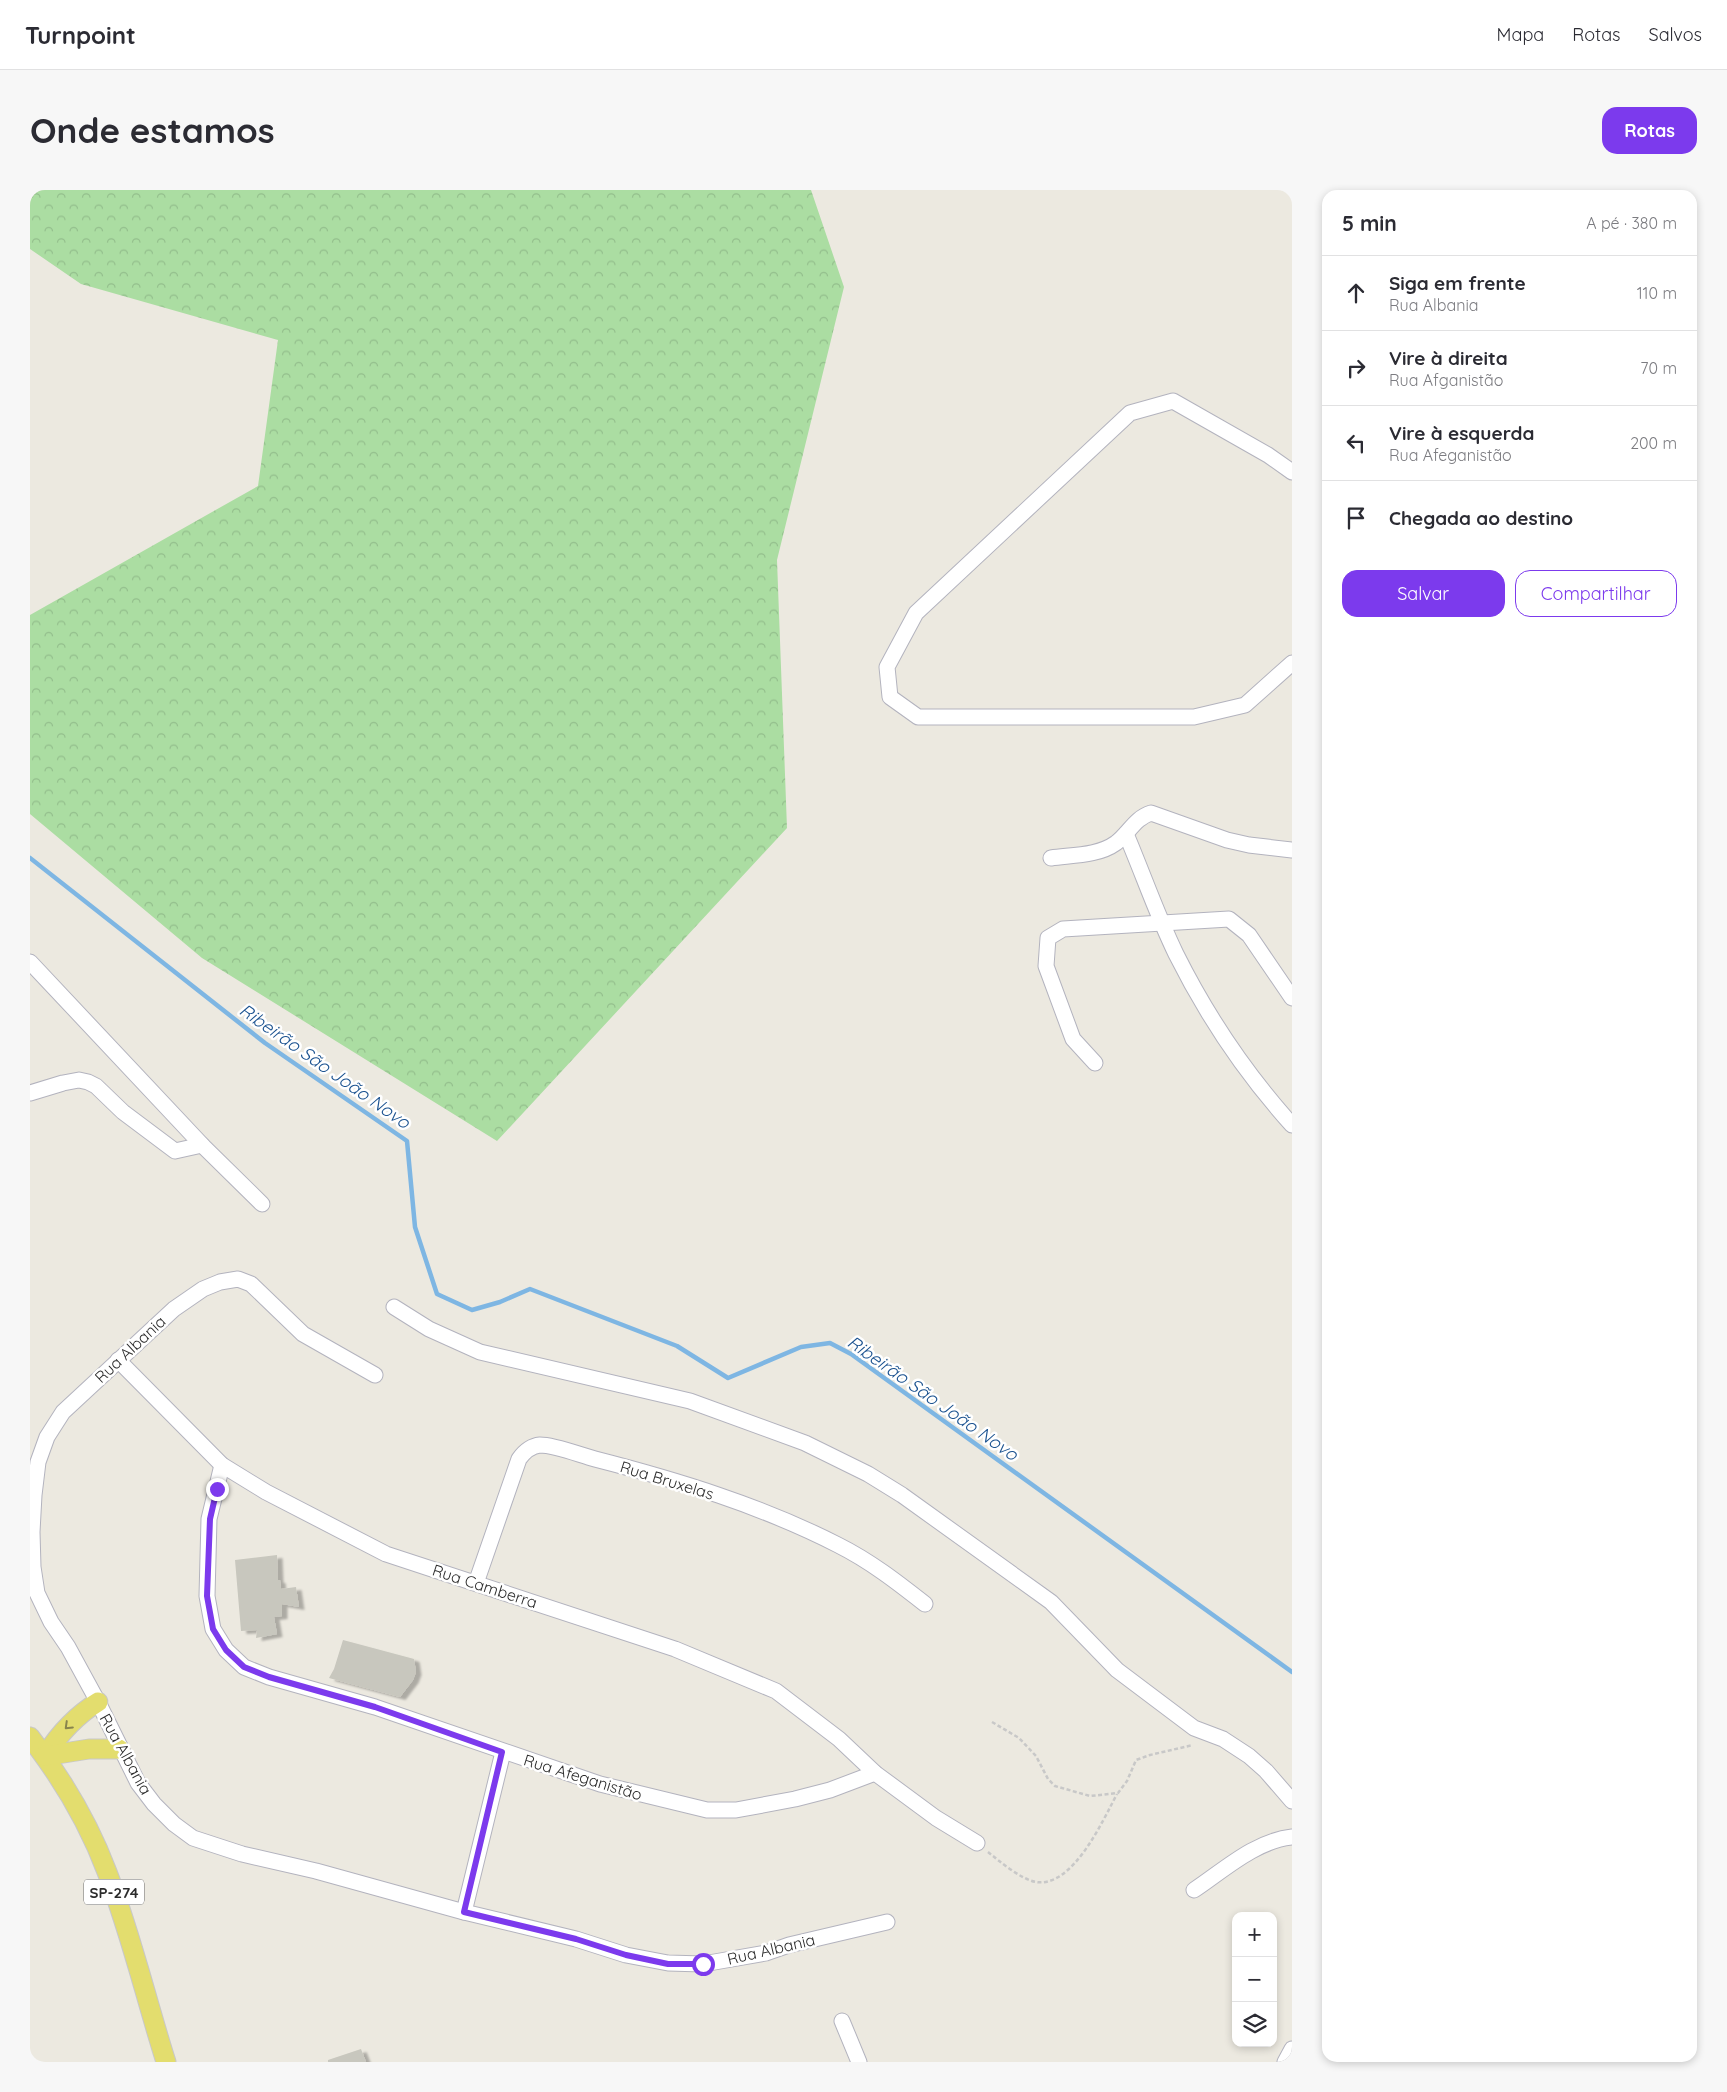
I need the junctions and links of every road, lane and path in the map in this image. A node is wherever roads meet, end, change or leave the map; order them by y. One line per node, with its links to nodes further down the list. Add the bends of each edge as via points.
1 (1292, 472): 2 (street, via 1173,401 1130,413 916,613 887,667 890,697 918,717 1194,718 1245,705)
2 (1292, 663)
3 (1126, 834): 4 (street, via 1142,816 1152,813 1227,840); 5 (street, via 1108,848); 6 (street)
4 (1292, 850)
5 (1052, 858)
6 (1164, 924): 8 (street, via 1229,919 1249,935); 9 (street, via 1063,929 1048,938 1046,966 1073,1039); 11 (street, via 1215,1025)
7 (30, 962): 12 (street)
8 (1292, 998)
9 (1096, 1063)
10 (30, 1093): 12 (street, via 63,1083 88,1082 175,1151)
11 (1292, 1125)
12 (202, 1146): 13 (street)
13 (262, 1204)
14 (394, 1307): 29 (street, via 428,1329 480,1352 690,1401 805,1443 868,1474 1051,1602 1117,1670 1194,1728 1224,1738 1249,1756)
15 (118, 1360): 16 (street, Rua Albania, via 174,1309 202,1289 238,1279 251,1284 302,1334); 17 (street, Rua Camberra); 20 (street, Rua Albania, via 63,1412 47,1437 38,1462 34,1494 33,1567 37,1593)
16 (374, 1376)
17 (222, 1465): 18 (street, Rua Camberra, via 266,1492 386,1554); 25 (street, Rua Afeganistão, via 210,1519 207,1596 213,1629 226,1650 244,1667 269,1677 375,1707)
18 (476, 1583): 19 (street, Rua Bruxelas, via 518,1459 526,1450 540,1445 604,1461 766,1513 872,1563); 27 (street, Rua Camberra, via 675,1649 776,1691 839,1739)
19 (926, 1604)
20 (98, 1702): 24 (street, Rua Albania); 26 (main road, one-way to 26, via 61,1733)
21 (992, 1722): 28 (path, via 1019,1738 1036,1756 1055,1786 1090,1796)
22 (30, 1737): 26 (main road, SP-274)
23 (1196, 1744): 28 (path, via 1136,1760)
24 (119, 1749): 26 (main road, via 89,1749); 33 (street, Rua Albania, via 154,1804 193,1838 242,1854)
25 (502, 1752): 27 (street, Rua Afeganistão, via 600,1784 707,1810 736,1810 795,1799); 33 (street)
26 (45, 1756): 37 (main road, SP-274, via 80,1815 107,1871 133,1946)
27 (876, 1773): 31 (street, Rua Camberra, via 936,1818)
28 (1118, 1793): 31 (path, via 1079,1859 1054,1881 1036,1882 1011,1870)
29 (1292, 1800)
30 (1292, 1837): 32 (street, via 1277,1839 1248,1853)
31 (977, 1843)
32 (1194, 1890)
33 (464, 1912): 34 (street, Rua Albania, via 668,1964 703,1964 766,1953)
34 (886, 1922)
35 (842, 2021): 38 (street)
36 (1292, 2049): 39 (street)
37 (166, 2062)
38 (859, 2062)
39 (1286, 2062)

